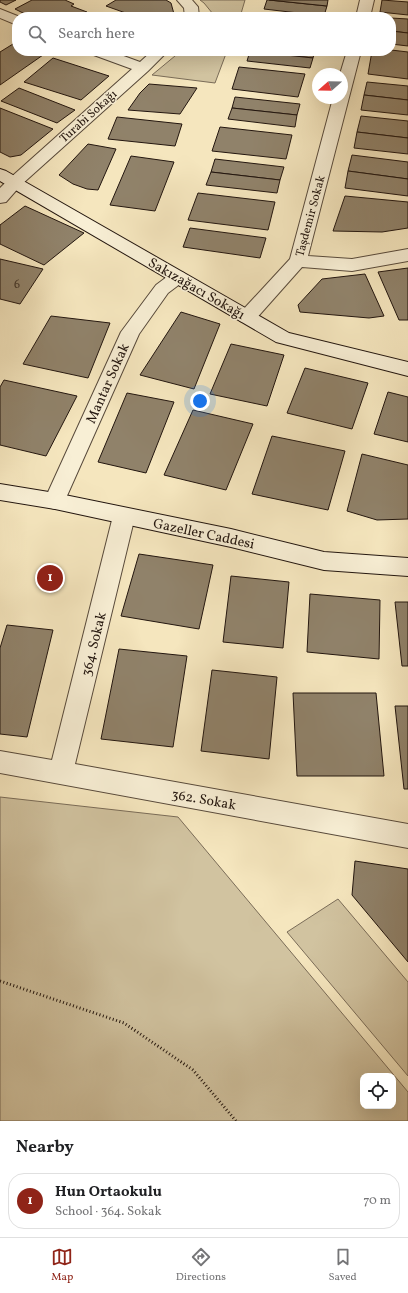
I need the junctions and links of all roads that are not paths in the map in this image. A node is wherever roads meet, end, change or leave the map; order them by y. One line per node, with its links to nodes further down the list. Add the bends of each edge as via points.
1 (184, 0): 3 (street, via 191,7)
2 (367, 0): 4 (street)
3 (192, 12)
4 (364, 12)
5 (0, 13): 6 (street)
6 (12, 19)
7 (110, 56): 10 (street)
8 (156, 56): 10 (street, Turabi Sokağı)
9 (353, 56): 11 (street, Taşdemir Sokak)
10 (143, 68): 13 (street, Turabi Sokağı)
11 (348, 74)
12 (340, 104): 16 (street, Taşdemir Sokak)
13 (8, 178): 14 (street, Turabi Sokağı); 17 (street, Sakızağacı Sokağı)
14 (0, 198)
15 (408, 255): 16 (street, via 352,265)
16 (298, 261): 18 (street, Taşdemir Sokak)
17 (178, 277): 18 (street, Sakızağacı Sokağı); 21 (street, Mantar Sokak, via 162,289 130,332)
18 (247, 317): 19 (street, Sakızağacı Sokağı, via 283,338)
19 (408, 370)
20 (0, 492): 21 (street, Gazeller Caddesi)
21 (56, 501): 22 (street, Gazeller Caddesi)
22 (124, 516): 23 (street, Gazeller Caddesi, via 231,538 324,561); 25 (street, 364. Sokak)
23 (408, 567)
24 (0, 762): 25 (street, 362. Sokak)
25 (61, 772): 26 (street, 362. Sokak)
26 (408, 836)

